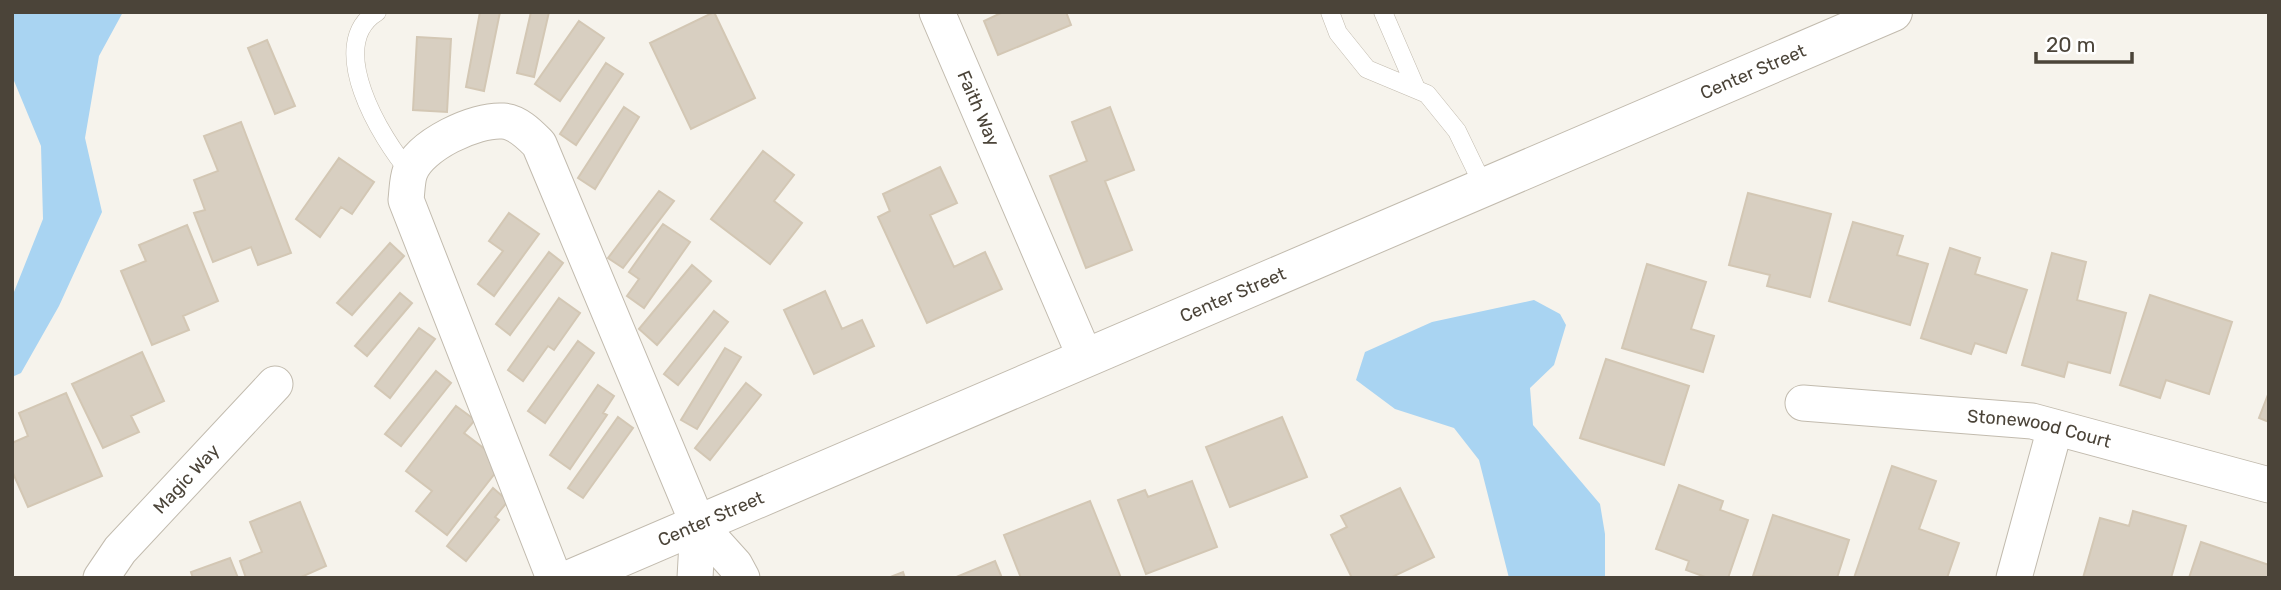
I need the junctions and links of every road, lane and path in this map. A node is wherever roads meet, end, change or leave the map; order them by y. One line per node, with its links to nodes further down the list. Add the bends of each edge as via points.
1 (377, 12): 7 (lane, via 358,30 355,65 381,133)
2 (937, 12): 9 (street, Faith Way)
3 (1330, 12): 6 (lane, via 1338,33 1367,69)
4 (1383, 12): 6 (lane)
5 (1894, 12): 8 (street, Center Street)
6 (1415, 86): 8 (lane, via 1457,131)
7 (410, 172): 14 (street, via 422,154 460,129 503,120 524,129 539,145); 16 (street, via 406,200)
8 (1484, 187): 9 (street, Center Street)
9 (1085, 357): 14 (street, Center Street)
10 (275, 384): 15 (street, Magic Way, via 120,550)
11 (1803, 402): 12 (street, Stonewood Court, via 2009,418)
12 (2054, 428): 13 (street, Stonewood Court); 20 (street)
13 (2269, 485)
14 (698, 524): 17 (street, Center Street); 18 (street); 19 (street)
15 (102, 578)
16 (554, 578)
17 (573, 578)
18 (695, 578)
19 (742, 578)
20 (2014, 578)

